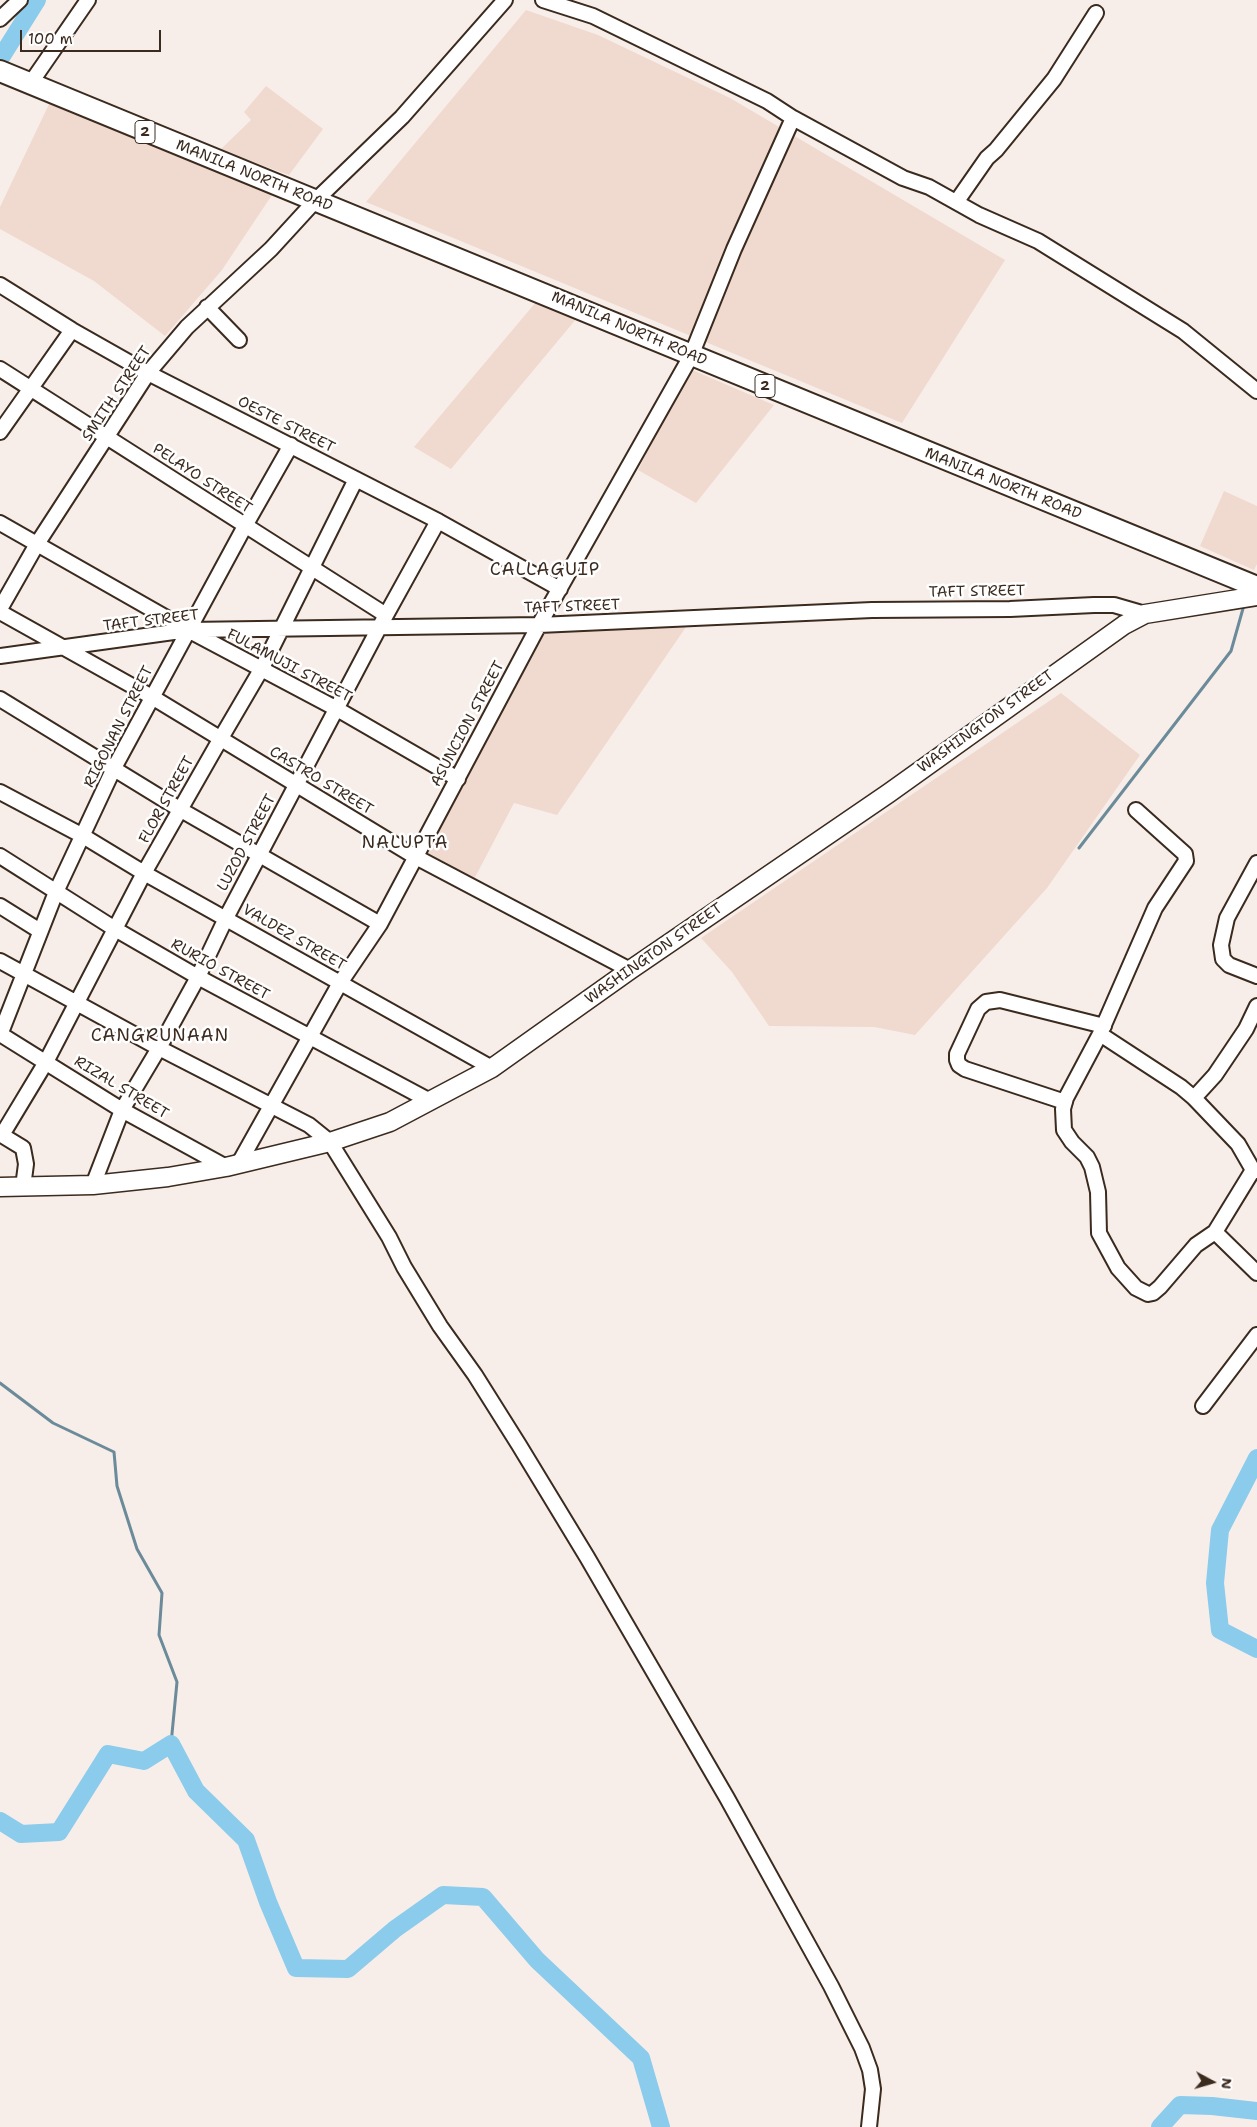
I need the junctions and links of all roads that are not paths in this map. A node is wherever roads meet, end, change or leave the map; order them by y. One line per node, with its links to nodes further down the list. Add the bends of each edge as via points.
1 (20, 0): 6 (street)
2 (88, 0): 7 (street)
3 (505, 0): 9 (street, SMITH STREET, via 402,117)
4 (543, 0): 8 (street, via 593,16 767,101)
5 (1096, 13): 10 (street, via 1054,79 987,158)
6 (0, 18)
7 (16, 78): 9 (highway, MANILA NORTH ROAD / 2)
8 (793, 118): 10 (street, via 903,178); 15 (street, ASUNCION STREET, via 734,248)
9 (314, 201): 12 (street, SMITH STREET, via 271,249); 15 (highway, MANILA NORTH ROAD / 2)
10 (957, 201): 19 (street, via 994,223 1038,241 1121,291 1183,331)
11 (0, 285): 13 (street, OESTE STREET)
12 (207, 307): 14 (street); 17 (street, SMITH STREET)
13 (72, 330): 17 (street, OESTE STREET); 18 (street)
14 (239, 340)
15 (691, 356): 29 (highway, MANILA NORTH ROAD / 2); 30 (street, ASUNCION STREET)
16 (0, 369): 18 (street, PELAYO STREET)
17 (148, 373): 21 (street, SMITH STREET); 22 (street, OESTE STREET)
18 (31, 390): 20 (street); 21 (street, PELAYO STREET)
19 (1257, 391)
20 (0, 432)
21 (108, 437): 26 (street, PELAYO STREET); 27 (street, SMITH STREET)
22 (291, 445): 23 (street, OESTE STREET); 26 (street, RIGONAN STREET)
23 (356, 479): 24 (street, OESTE STREET); 28 (street, FLOR STREET)
24 (438, 521): 30 (street, OESTE STREET); 34 (street, LUZOD STREET)
25 (0, 523): 27 (street, FULAMUJI STREET)
26 (245, 526): 28 (street, PELAYO STREET); 36 (street, RIGONAN STREET)
27 (37, 544): 32 (street, SMITH STREET); 36 (street, FULAMUJI STREET)
28 (313, 567): 34 (street, PELAYO STREET); 37 (street, FLOR STREET)
29 (1257, 588)
30 (560, 589): 35 (street, ASUNCION STREET)
31 (1257, 596): 33 (main road, WASHINGTON STREET)
32 (0, 611): 38 (street, CASTRO STREET)
33 (1145, 614): 35 (street, TAFT STREET, via 1114,605 1094,605 872,610); 64 (main road, WASHINGTON STREET, via 1102,638 889,793)
34 (383, 621): 35 (street, TAFT STREET); 37 (street, TAFT STREET); 43 (street, LUZOD STREET)
35 (539, 625): 46 (street, ASUNCION STREET)
36 (188, 630): 37 (street, TAFT STREET); 38 (street, TAFT STREET); 40 (street, FULAMUJI STREET); 41 (street, RIGONAN STREET)
37 (280, 630): 40 (street, FLOR STREET)
38 (61, 647): 39 (street, TAFT STREET); 41 (street, CASTRO STREET)
39 (0, 656)
40 (262, 668): 43 (street, FULAMUJI STREET); 44 (street, FLOR STREET)
41 (152, 697): 44 (street, CASTRO STREET); 45 (street, RIGONAN STREET)
42 (0, 699): 45 (street)
43 (337, 709): 46 (street, FULAMUJI STREET); 47 (street, LUZOD STREET)
44 (220, 738): 47 (street, CASTRO STREET); 49 (street, FLOR STREET)
45 (114, 768): 49 (street); 51 (street, RIGONAN STREET)
46 (458, 779): 54 (street, ASUNCION STREET)
47 (296, 785): 52 (street, LUZOD STREET); 54 (street, CASTRO STREET)
48 (0, 792): 51 (street, VALDEZ STREET)
49 (181, 810): 52 (street); 56 (street, FLOR STREET)
50 (1136, 810): 71 (street, via 1185,854 1186,861 1156,908)
51 (83, 836): 56 (street, VALDEZ STREET); 57 (street, RIGONAN STREET)
52 (260, 854): 59 (street, LUZOD STREET); 60 (street)
53 (0, 856): 57 (street, RURIO STREET)
54 (414, 856): 60 (street, ASUNCION STREET); 64 (street, CASTRO STREET)
55 (1257, 863): 66 (street, via 1227,918 1221,944 1223,959 1229,965)
56 (144, 873): 59 (street, VALDEZ STREET); 61 (street, FLOR STREET)
57 (56, 892): 61 (street, RURIO STREET); 62 (street, RIGONAN STREET)
58 (0, 906): 62 (street)
59 (226, 918): 67 (street, LUZOD STREET); 68 (street, VALDEZ STREET)
60 (380, 924): 68 (street, ASUNCION STREET)
61 (115, 929): 67 (street, RURIO STREET); 69 (street, FLOR STREET)
62 (40, 931): 65 (street, RIGONAN STREET)
63 (0, 961): 65 (street)
64 (630, 970): 76 (main road, WASHINGTON STREET)
65 (25, 976): 69 (street); 72 (street, RIGONAN STREET)
66 (1257, 976)
67 (198, 978): 73 (street, RURIO STREET); 74 (street, LUZOD STREET)
68 (340, 983): 73 (street, ASUNCION STREET); 76 (street, VALDEZ STREET)
69 (76, 1003): 74 (street); 75 (street, FLOR STREET)
70 (1257, 1006): 77 (street, via 1216,1075)
71 (1102, 1030): 77 (street); 79 (street); 79 (street, via 1000,1000 986,1002 978,1008 957,1054 959,1065)
72 (0, 1035): 75 (street, RIZAL STREET)
73 (308, 1036): 78 (street, RURIO STREET); 80 (street, ASUNCION STREET)
74 (159, 1048): 80 (street); 81 (street, LUZOD STREET)
75 (46, 1062): 81 (street, RIZAL STREET); 82 (street, FLOR STREET)
76 (492, 1068): 78 (main road, WASHINGTON STREET)
77 (1194, 1098): 85 (street, via 1238,1144)
78 (430, 1102): 83 (main road, WASHINGTON STREET, via 390,1122)
79 (1065, 1102): 89 (street, via 1064,1130 1092,1166 1098,1192 1099,1233 1118,1268 1136,1288 1148,1294 1153,1292 1196,1245)
80 (270, 1105): 83 (street, via 309,1125); 84 (street, ASUNCION STREET)
81 (122, 1110): 84 (street, RIZAL STREET); 86 (street, LUZOD STREET)
82 (1, 1135): 88 (street, via 23,1148 26,1164)
83 (330, 1142): 84 (main road, WASHINGTON STREET); 93 (street, via 440,1326 475,1375 587,1557 832,1986 870,2070 873,2089)
84 (232, 1166): 86 (main road, WASHINGTON STREET)
85 (1255, 1170): 89 (street)
86 (93, 1185): 88 (main road, WASHINGTON STREET)
87 (0, 1187): 88 (main road, WASHINGTON STREET)
88 (23, 1187)
89 (1215, 1232): 90 (street)
90 (1257, 1273)
91 (1257, 1335): 92 (street)
92 (1203, 1406)
93 (870, 2127)

